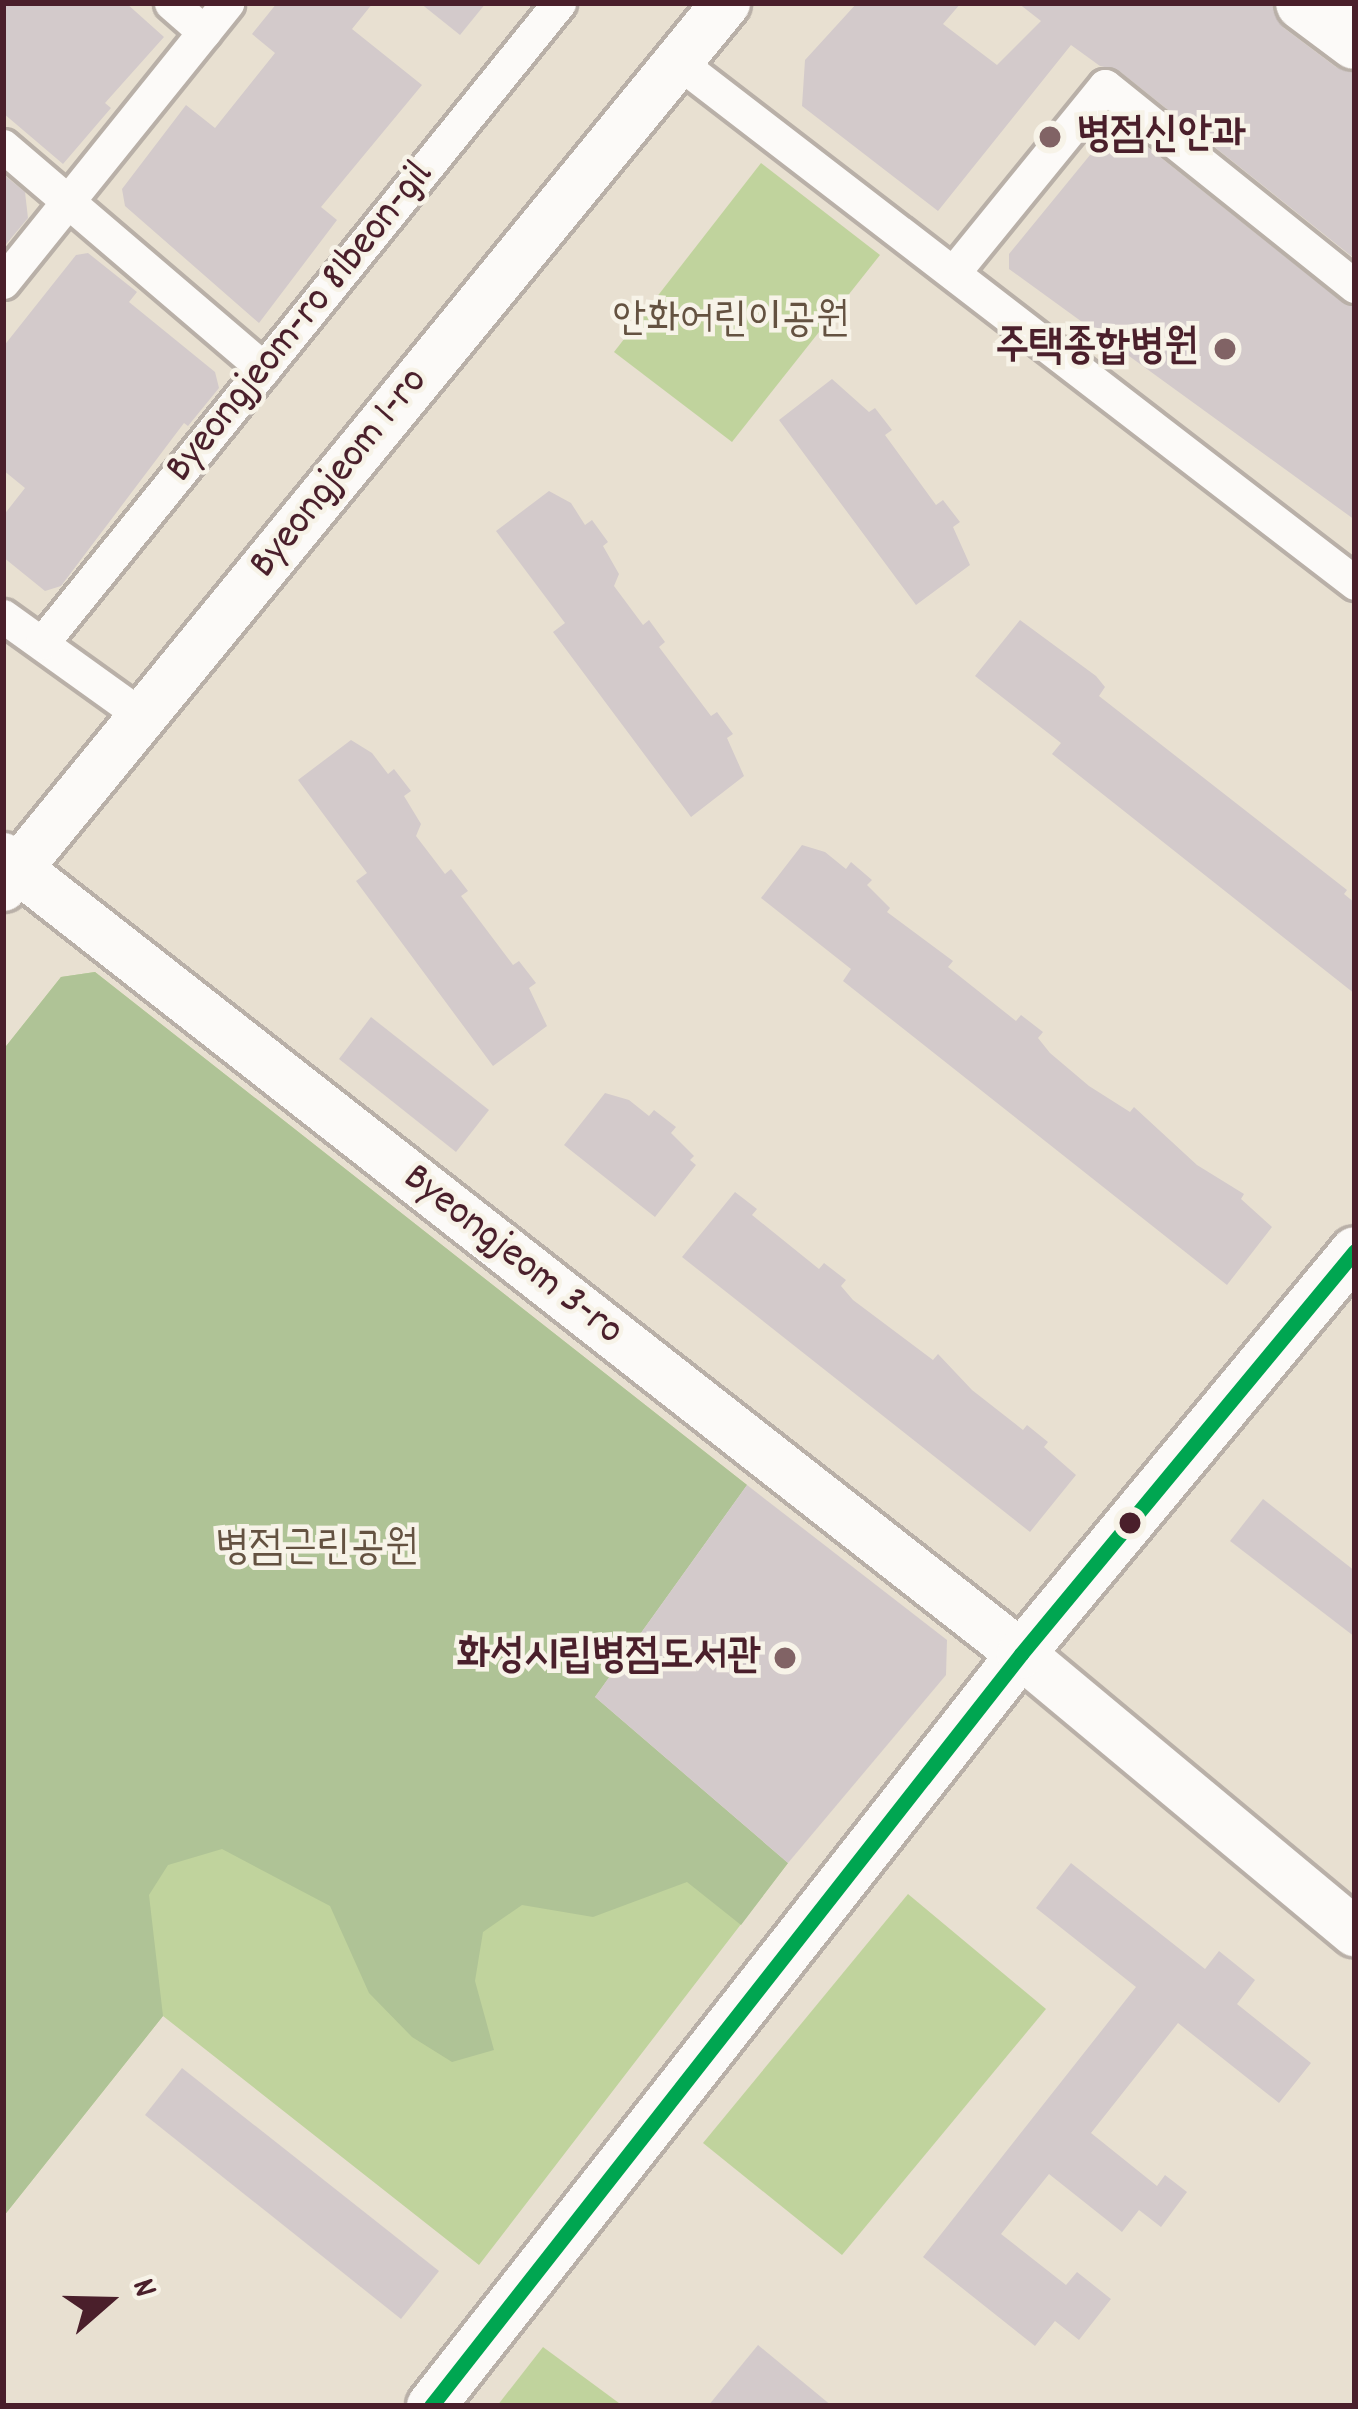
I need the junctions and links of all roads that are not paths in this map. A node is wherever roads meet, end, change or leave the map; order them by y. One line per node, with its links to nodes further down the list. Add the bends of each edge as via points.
1 (171, 3): 6 (street)
2 (227, 3): 6 (street)
3 (559, 3): 14 (street, Byeongjeom-ro 81beon-gil)
4 (726, 3): 8 (street, Byeongjeom 1-ro)
5 (1303, 3): 7 (main road)
6 (204, 32): 10 (street)
7 (1355, 42)
8 (677, 61): 11 (street); 18 (street, Byeongjeom 1-ro)
9 (3, 146): 10 (street)
10 (69, 205): 12 (street); 14 (street)
11 (953, 273): 13 (street, via 1105,86); 15 (street)
12 (3, 282)
13 (1355, 286)
14 (264, 369): 17 (street, Byeongjeom-ro 81beon-gil)
15 (1355, 583)
16 (3, 616): 17 (street)
17 (42, 643): 18 (street)
18 (142, 716): 19 (street, Byeongjeom 1-ro)
19 (8, 871): 21 (street, Byeongjeom 3-ro)
20 (1355, 1252): 21 (street)
21 (1021, 1654): 22 (street, Byeongjeom 3-ro); 23 (street)
22 (1355, 1932)
23 (431, 2406)

